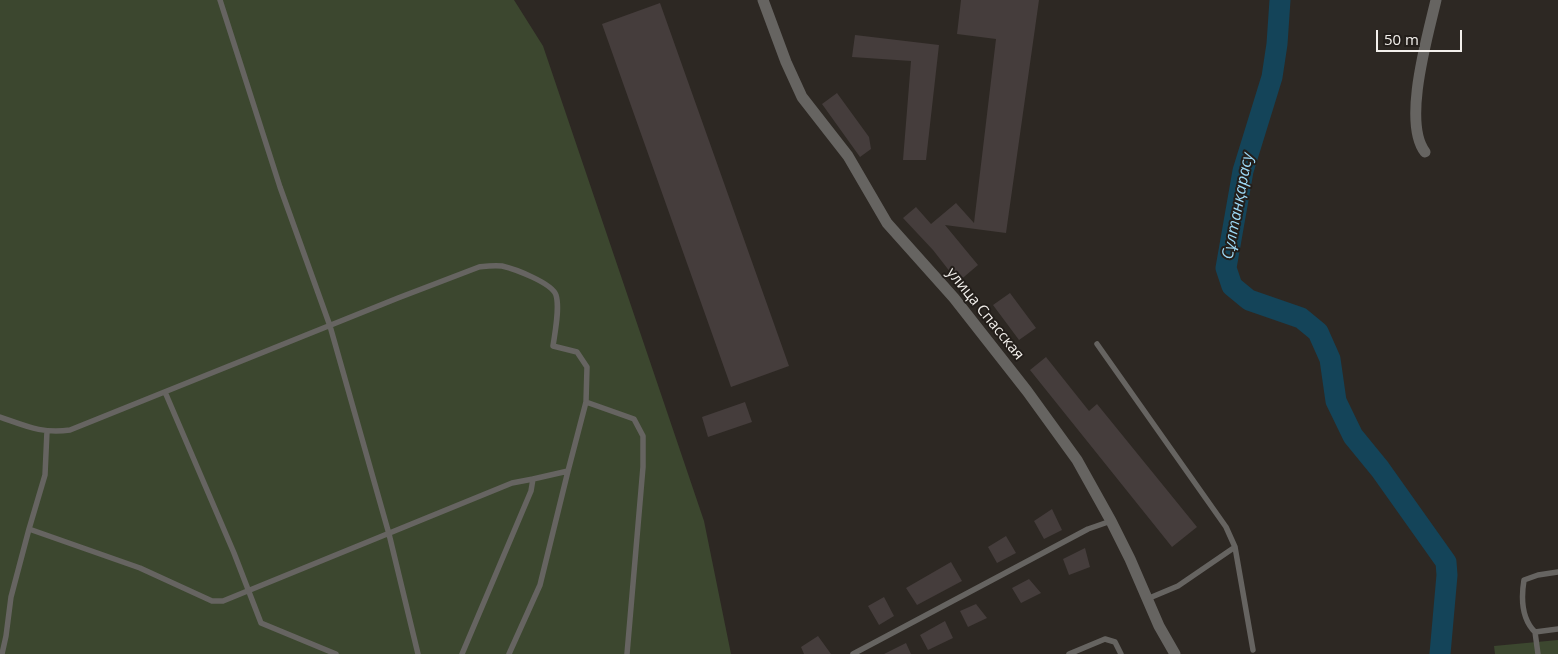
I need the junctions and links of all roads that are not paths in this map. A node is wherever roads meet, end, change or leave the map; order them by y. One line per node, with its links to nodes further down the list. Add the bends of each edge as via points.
1 (220, 0): 5 (lane, via 280,187)
2 (763, 0): 13 (street, улица Спасская, via 802,96 848,156 887,223 954,298 1027,391 1077,460)
3 (1436, 0): 4 (street, via 1418,83 1416,126 1419,145)
4 (1425, 152)
5 (330, 326): 7 (lane); 8 (lane, via 479,267 503,267 548,285 556,294 553,346 577,352 587,367); 15 (lane)
6 (1097, 344): 16 (lane, via 1226,527)
7 (164, 392): 10 (lane, via 70,430); 18 (lane)
8 (586, 402): 11 (lane); 28 (lane, via 634,419 644,436)
9 (0, 417): 10 (lane)
10 (46, 431): 14 (lane, via 45,475)
11 (568, 471): 12 (lane); 27 (lane, via 540,585)
12 (533, 479): 15 (lane, via 512,483); 26 (lane, via 531,491)
13 (1110, 521): 19 (street, улица Спасская); 29 (lane)
14 (29, 529): 18 (lane, via 140,568 212,601 223,601); 23 (lane, via 11,598)
15 (389, 534): 18 (lane); 25 (lane)
16 (1235, 547): 19 (lane, via 1178,586); 22 (lane)
17 (1558, 572): 21 (lane, via 1524,580 1525,617)
18 (249, 591): 24 (lane, via 262,623)
19 (1147, 599): 32 (street, улица Спасская)
20 (1558, 629): 21 (lane)
21 (1535, 632): 33 (lane)
22 (1253, 650)
23 (2, 654)
24 (336, 654)
25 (418, 654)
26 (462, 654)
27 (509, 654)
28 (627, 654)
29 (853, 654)
30 (1069, 654): 31 (lane, via 1105,639 1115,642)
31 (1121, 654)
32 (1175, 654)
33 (1538, 654)

